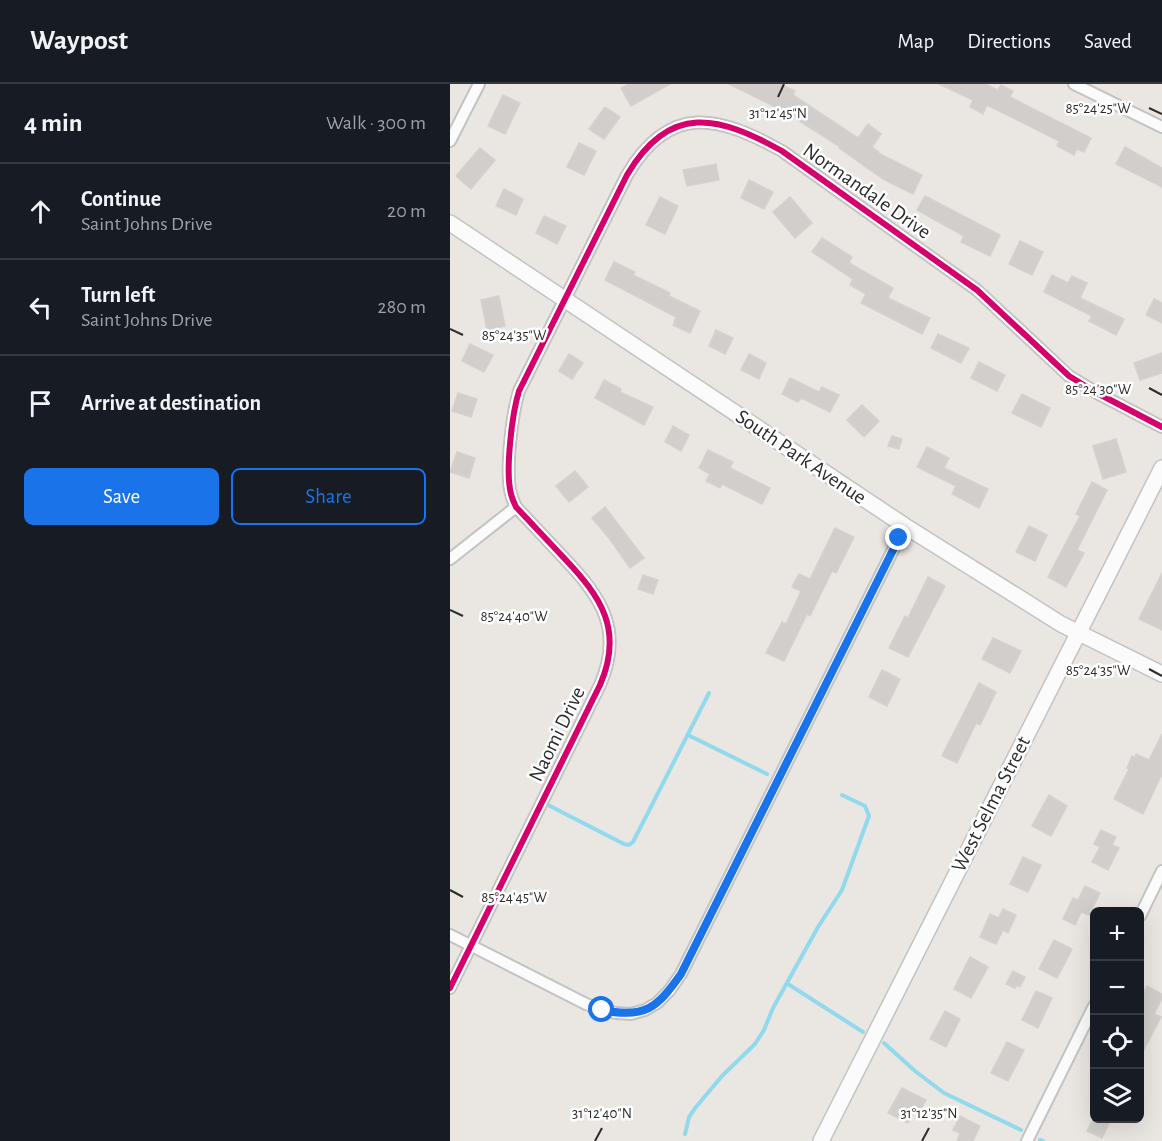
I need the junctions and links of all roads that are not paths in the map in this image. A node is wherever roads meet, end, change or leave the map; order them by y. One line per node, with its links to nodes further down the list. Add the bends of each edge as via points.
1 (479, 84): 4 (street)
2 (1074, 84): 3 (street)
3 (1162, 127)
4 (450, 141)
5 (450, 224): 6 (street, South Park Avenue)
6 (564, 299): 7 (street, Normandale Drive, via 635,161 668,130 704,121 722,124 782,151 977,290 1069,376); 9 (street, Normandale Drive, via 516,403 509,461 510,493); 10 (street, South Park Avenue)
7 (1162, 427)
8 (1162, 468): 12 (street, West Selma Street)
9 (516, 507): 11 (street); 17 (street, Naomi Drive, via 595,595 608,623 610,656 600,685)
10 (905, 526): 12 (street, South Park Avenue); 17 (street, via 681,974 663,997 645,1010 631,1014 602,1010)
11 (450, 559)
12 (1078, 633): 13 (street, South Park Avenue); 20 (street, West Selma Street)
13 (1162, 674)
14 (1162, 871): 15 (street)
15 (1144, 908)
16 (450, 935): 17 (street)
17 (471, 945): 18 (street, Naomi Drive)
18 (450, 988)
19 (1090, 1015): 21 (street)
20 (821, 1141)
21 (1027, 1141)

